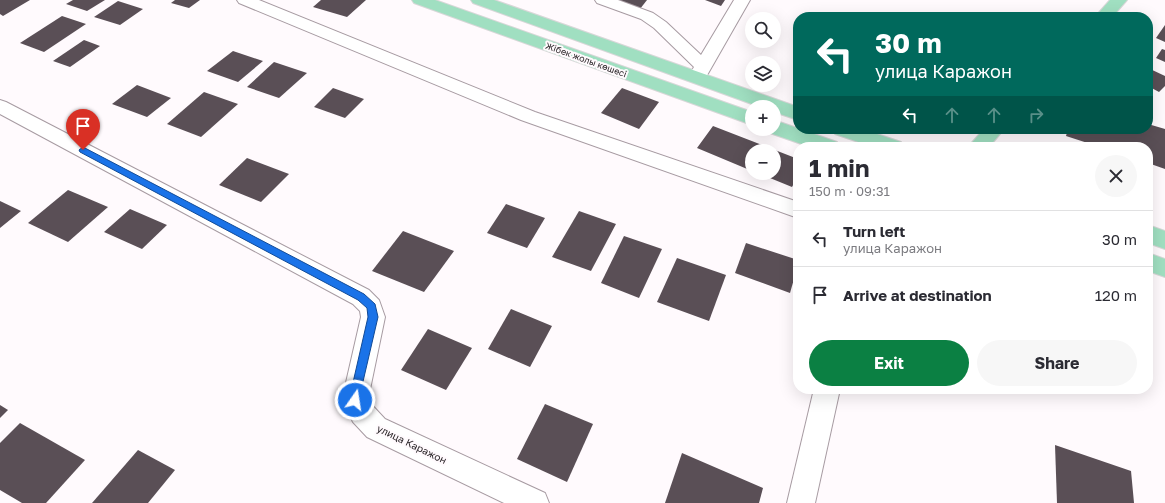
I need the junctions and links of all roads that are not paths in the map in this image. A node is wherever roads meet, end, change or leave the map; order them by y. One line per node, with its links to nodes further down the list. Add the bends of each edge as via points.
1 (245, 0): 20 (street, via 528,116)
2 (420, 0): 11 (main road, Жібек жолы көшесі)
3 (479, 0): 8 (main road, Жібек жолы көшесі)
4 (603, 0): 8 (street, via 660,24)
5 (742, 0): 8 (street)
6 (1119, 0): 7 (main road)
7 (1108, 12)
8 (700, 72): 10 (main road, Жібек жолы көшесі)
9 (0, 106): 26 (street, улица Каражон, via 361,297 371,307 373,317 355,400 362,413 376,428)
10 (793, 112)
11 (745, 116)
12 (781, 130): 13 (main road)
13 (793, 134)
14 (794, 134): 17 (main road)
15 (856, 134): 18 (main road)
16 (990, 134): 19 (main road)
17 (816, 142)
18 (880, 142)
19 (983, 142)
20 (793, 208)
21 (1153, 236): 22 (main road)
22 (1165, 240)
23 (1153, 264): 24 (main road)
24 (1165, 268)
25 (826, 394): 27 (street)
26 (535, 503)
27 (801, 503)

